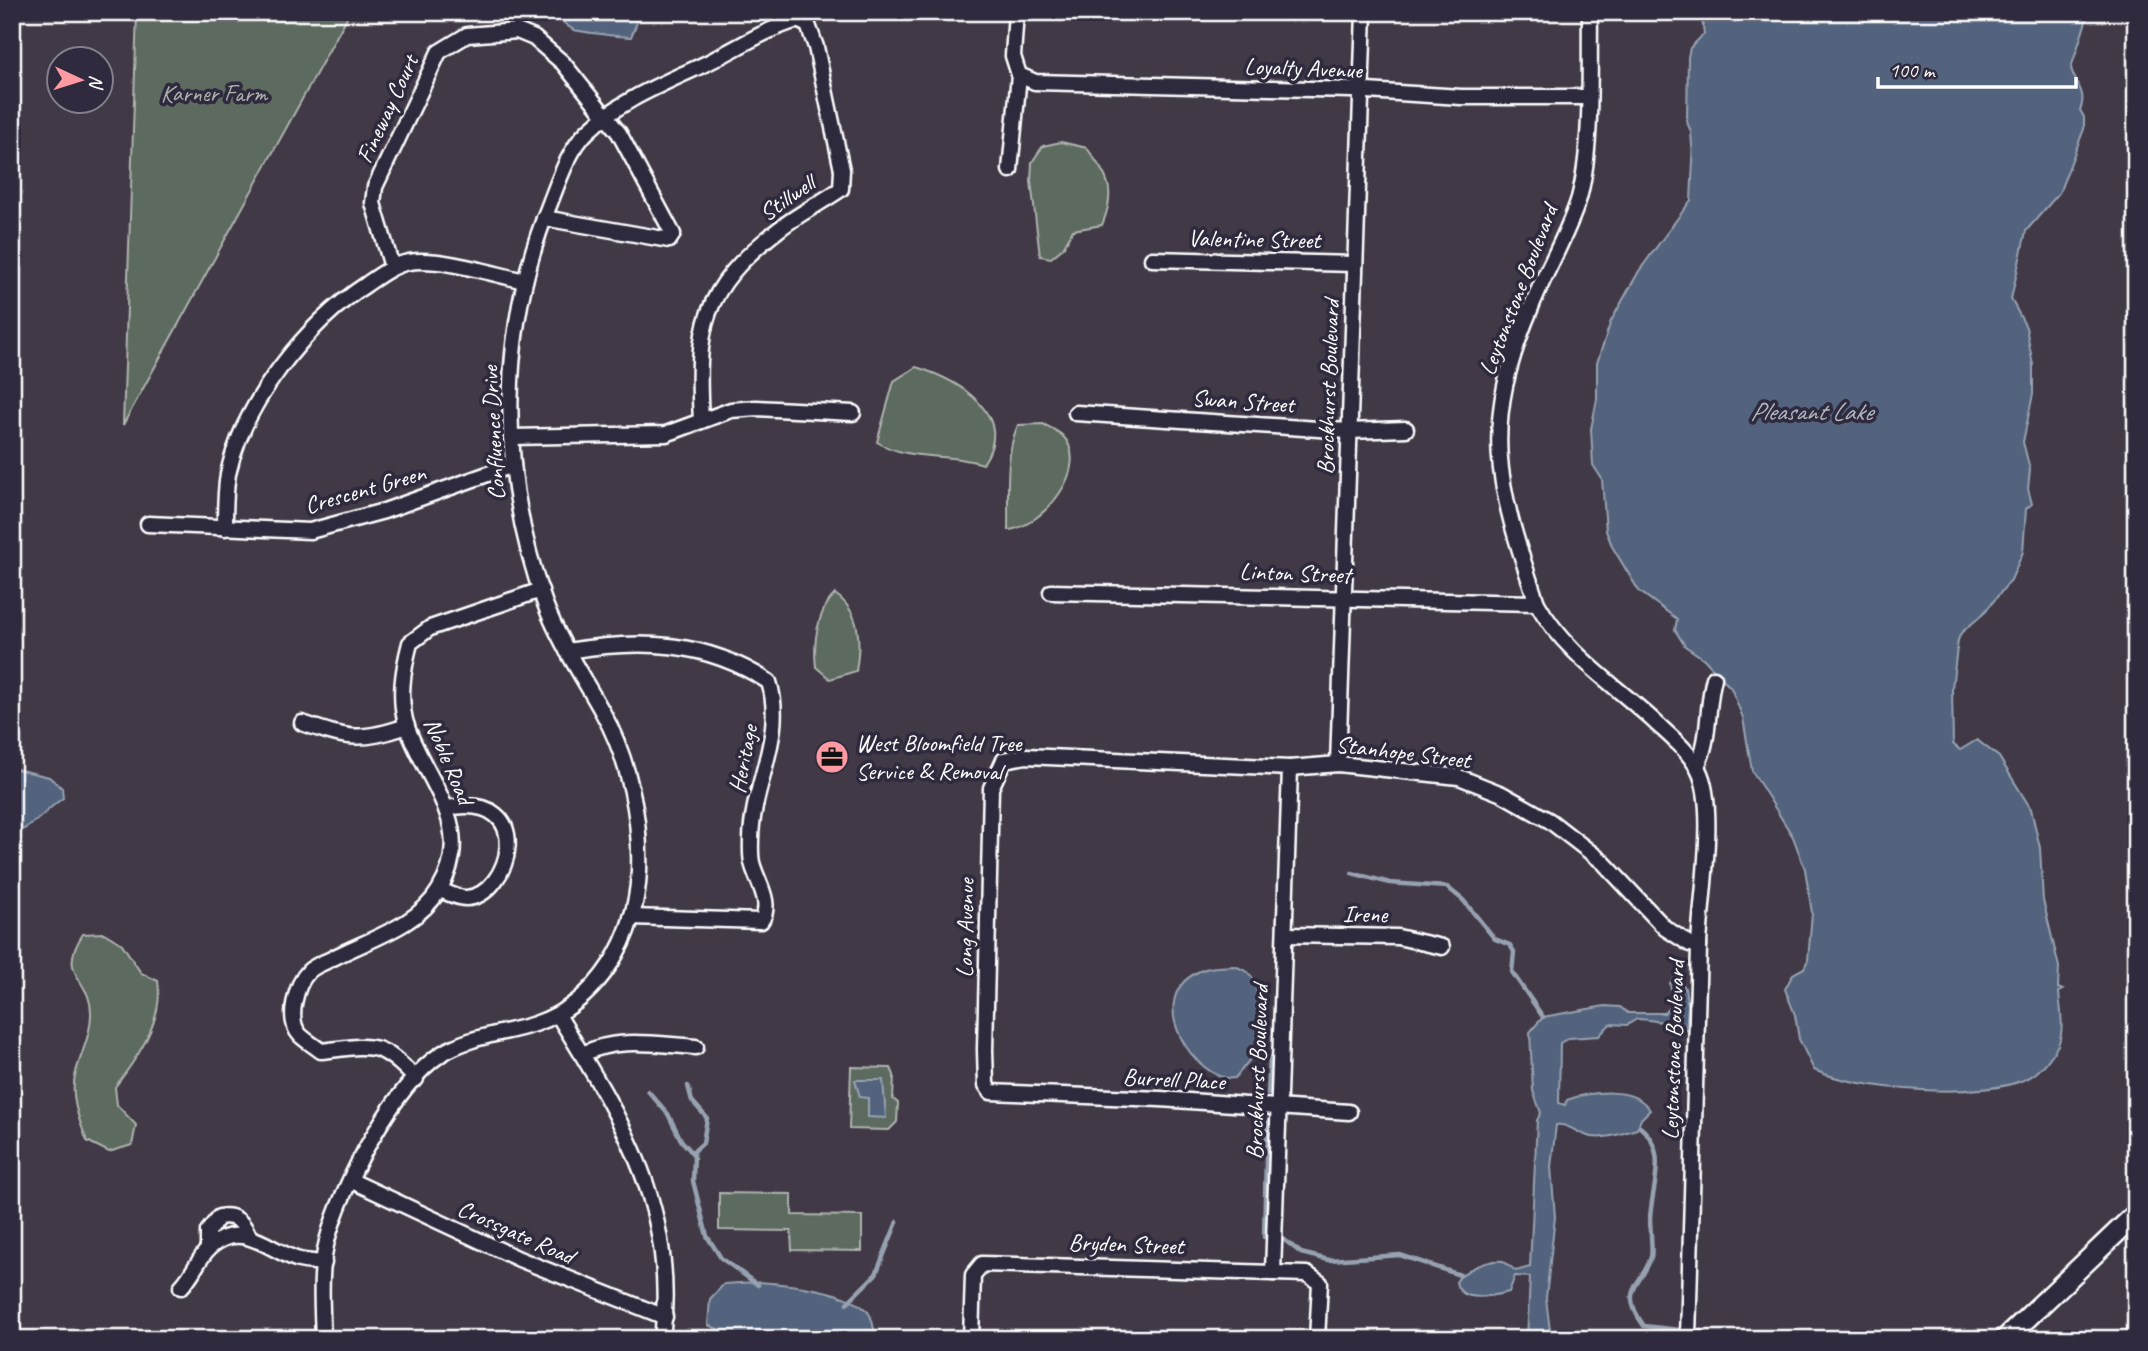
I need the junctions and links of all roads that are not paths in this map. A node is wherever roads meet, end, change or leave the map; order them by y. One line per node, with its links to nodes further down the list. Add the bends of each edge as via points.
1 (1016, 12): 5 (street, via 1013,56)
2 (1364, 12): 6 (street, Brockhurst Boulevard)
3 (1590, 12): 7 (street, Leytonstone Boulevard)
4 (780, 18): 8 (street, Confluence Drive, via 635,97); 17 (street, Stillwell, via 808,25 816,47 842,170 841,189 779,229 720,285 701,342)
5 (1019, 75): 6 (street, Loyalty Avenue, via 1035,82); 9 (street)
6 (1361, 92): 7 (street, Loyalty Avenue); 12 (street, Brockhurst Boulevard)
7 (1587, 97): 27 (street, Leytonstone Boulevard, via 1579,198 1515,347 1498,413 1498,455 1509,516)
8 (606, 118): 10 (street, Confluence Drive, via 586,132 561,174); 10 (street, Fineway Court, via 634,158 673,234 668,240); 13 (street, Fineway Court, via 563,63 534,38 517,31 467,35 439,52 376,187 373,202)
9 (1010, 170)
10 (544, 218): 14 (street, Confluence Drive)
11 (1152, 259): 12 (street, Valentine Street)
12 (1355, 264): 19 (street, Brockhurst Boulevard)
13 (392, 267): 14 (street, via 411,262 444,264); 23 (street, via 346,297 300,340 277,372 228,473)
14 (525, 281): 20 (street, Confluence Drive, via 512,349)
15 (853, 413): 17 (street, via 756,408 732,410)
16 (1076, 413): 19 (street, Swan Street)
17 (701, 421): 20 (street, via 666,434)
18 (1406, 429): 19 (street, Swan Street)
19 (1348, 431): 26 (street, Brockhurst Boulevard)
20 (512, 437): 21 (street, Confluence Drive)
21 (513, 465): 23 (street, Crescent Green, via 338,525 276,532); 24 (street, Confluence Drive, via 521,522)
22 (148, 524): 23 (street, Crescent Green)
23 (225, 527)
24 (541, 590): 28 (street, Confluence Drive); 31 (street, Noble Road, via 430,628 410,643 401,692)
25 (1051, 592): 26 (street, Linton Street)
26 (1343, 598): 27 (street, Linton Street); 33 (street, Brockhurst Boulevard)
27 (1537, 603): 34 (street, Leytonstone Boulevard, via 1553,631 1677,742)
28 (567, 652): 38 (street, Confluence Drive, via 605,716 628,776 638,839 638,880); 38 (street, Heritage, via 638,644 718,654 769,682 776,704 751,835 751,863 766,915 761,921)
29 (1713, 678): 34 (street, via 1706,748)
30 (302, 723): 31 (street, via 357,738)
31 (407, 726): 36 (street, Noble Road)
32 (1004, 760): 35 (street, Stanhope Street, via 1026,756); 46 (street, Long Avenue, via 991,788 985,1050 986,1085)
33 (1338, 764): 35 (street, Stanhope Street); 40 (street, Stanhope Street, via 1459,777 1502,794 1579,841 1665,928)
34 (1697, 766): 40 (street, Leytonstone Boulevard, via 1708,795)
35 (1290, 768): 39 (street, Brockhurst Boulevard)
36 (448, 808): 37 (street, Noble Road, via 452,851); 37 (street, via 470,804 493,812 505,828 509,850 500,873 479,894 467,898)
37 (440, 890): 45 (street, Noble Road, via 396,927 309,971 296,992 298,1033 321,1051 384,1049)
38 (631, 917): 42 (street, Confluence Drive, via 616,956 597,983)
39 (1285, 935): 41 (street, Irene, via 1398,937); 47 (street, Brockhurst Boulevard)
40 (1699, 945): 61 (street, Leytonstone Boulevard)
41 (1442, 947)
42 (558, 1015): 44 (street); 45 (street, Confluence Drive, via 440,1055)
43 (696, 1047): 44 (street, via 598,1045)
44 (583, 1054): 56 (street, via 648,1185 663,1254)
45 (416, 1079): 49 (street, Confluence Drive, via 394,1100)
46 (996, 1094): 47 (street, Burrell Place)
47 (1280, 1108): 48 (street, Burrell Place); 54 (street, Brockhurst Boulevard)
48 (1349, 1112)
49 (352, 1181): 53 (street, Confluence Drive, via 328,1239); 56 (street, Crossgate Road, via 519,1259)
50 (2136, 1214): 62 (street)
51 (248, 1234): 52 (street, via 219,1240); 52 (street, via 238,1219 219,1217 208,1231); 53 (street, via 300,1261)
52 (208, 1249): 55 (street)
53 (324, 1263): 57 (street, Confluence Drive)
54 (1273, 1273): 59 (street, Bryden Street, via 986,1263 973,1275); 60 (street, via 1307,1274 1320,1283)
55 (181, 1287)
56 (664, 1317): 58 (street)
57 (323, 1339)
58 (662, 1339)
59 (971, 1339)
60 (1317, 1339)
61 (1688, 1339)
62 (2005, 1339)

